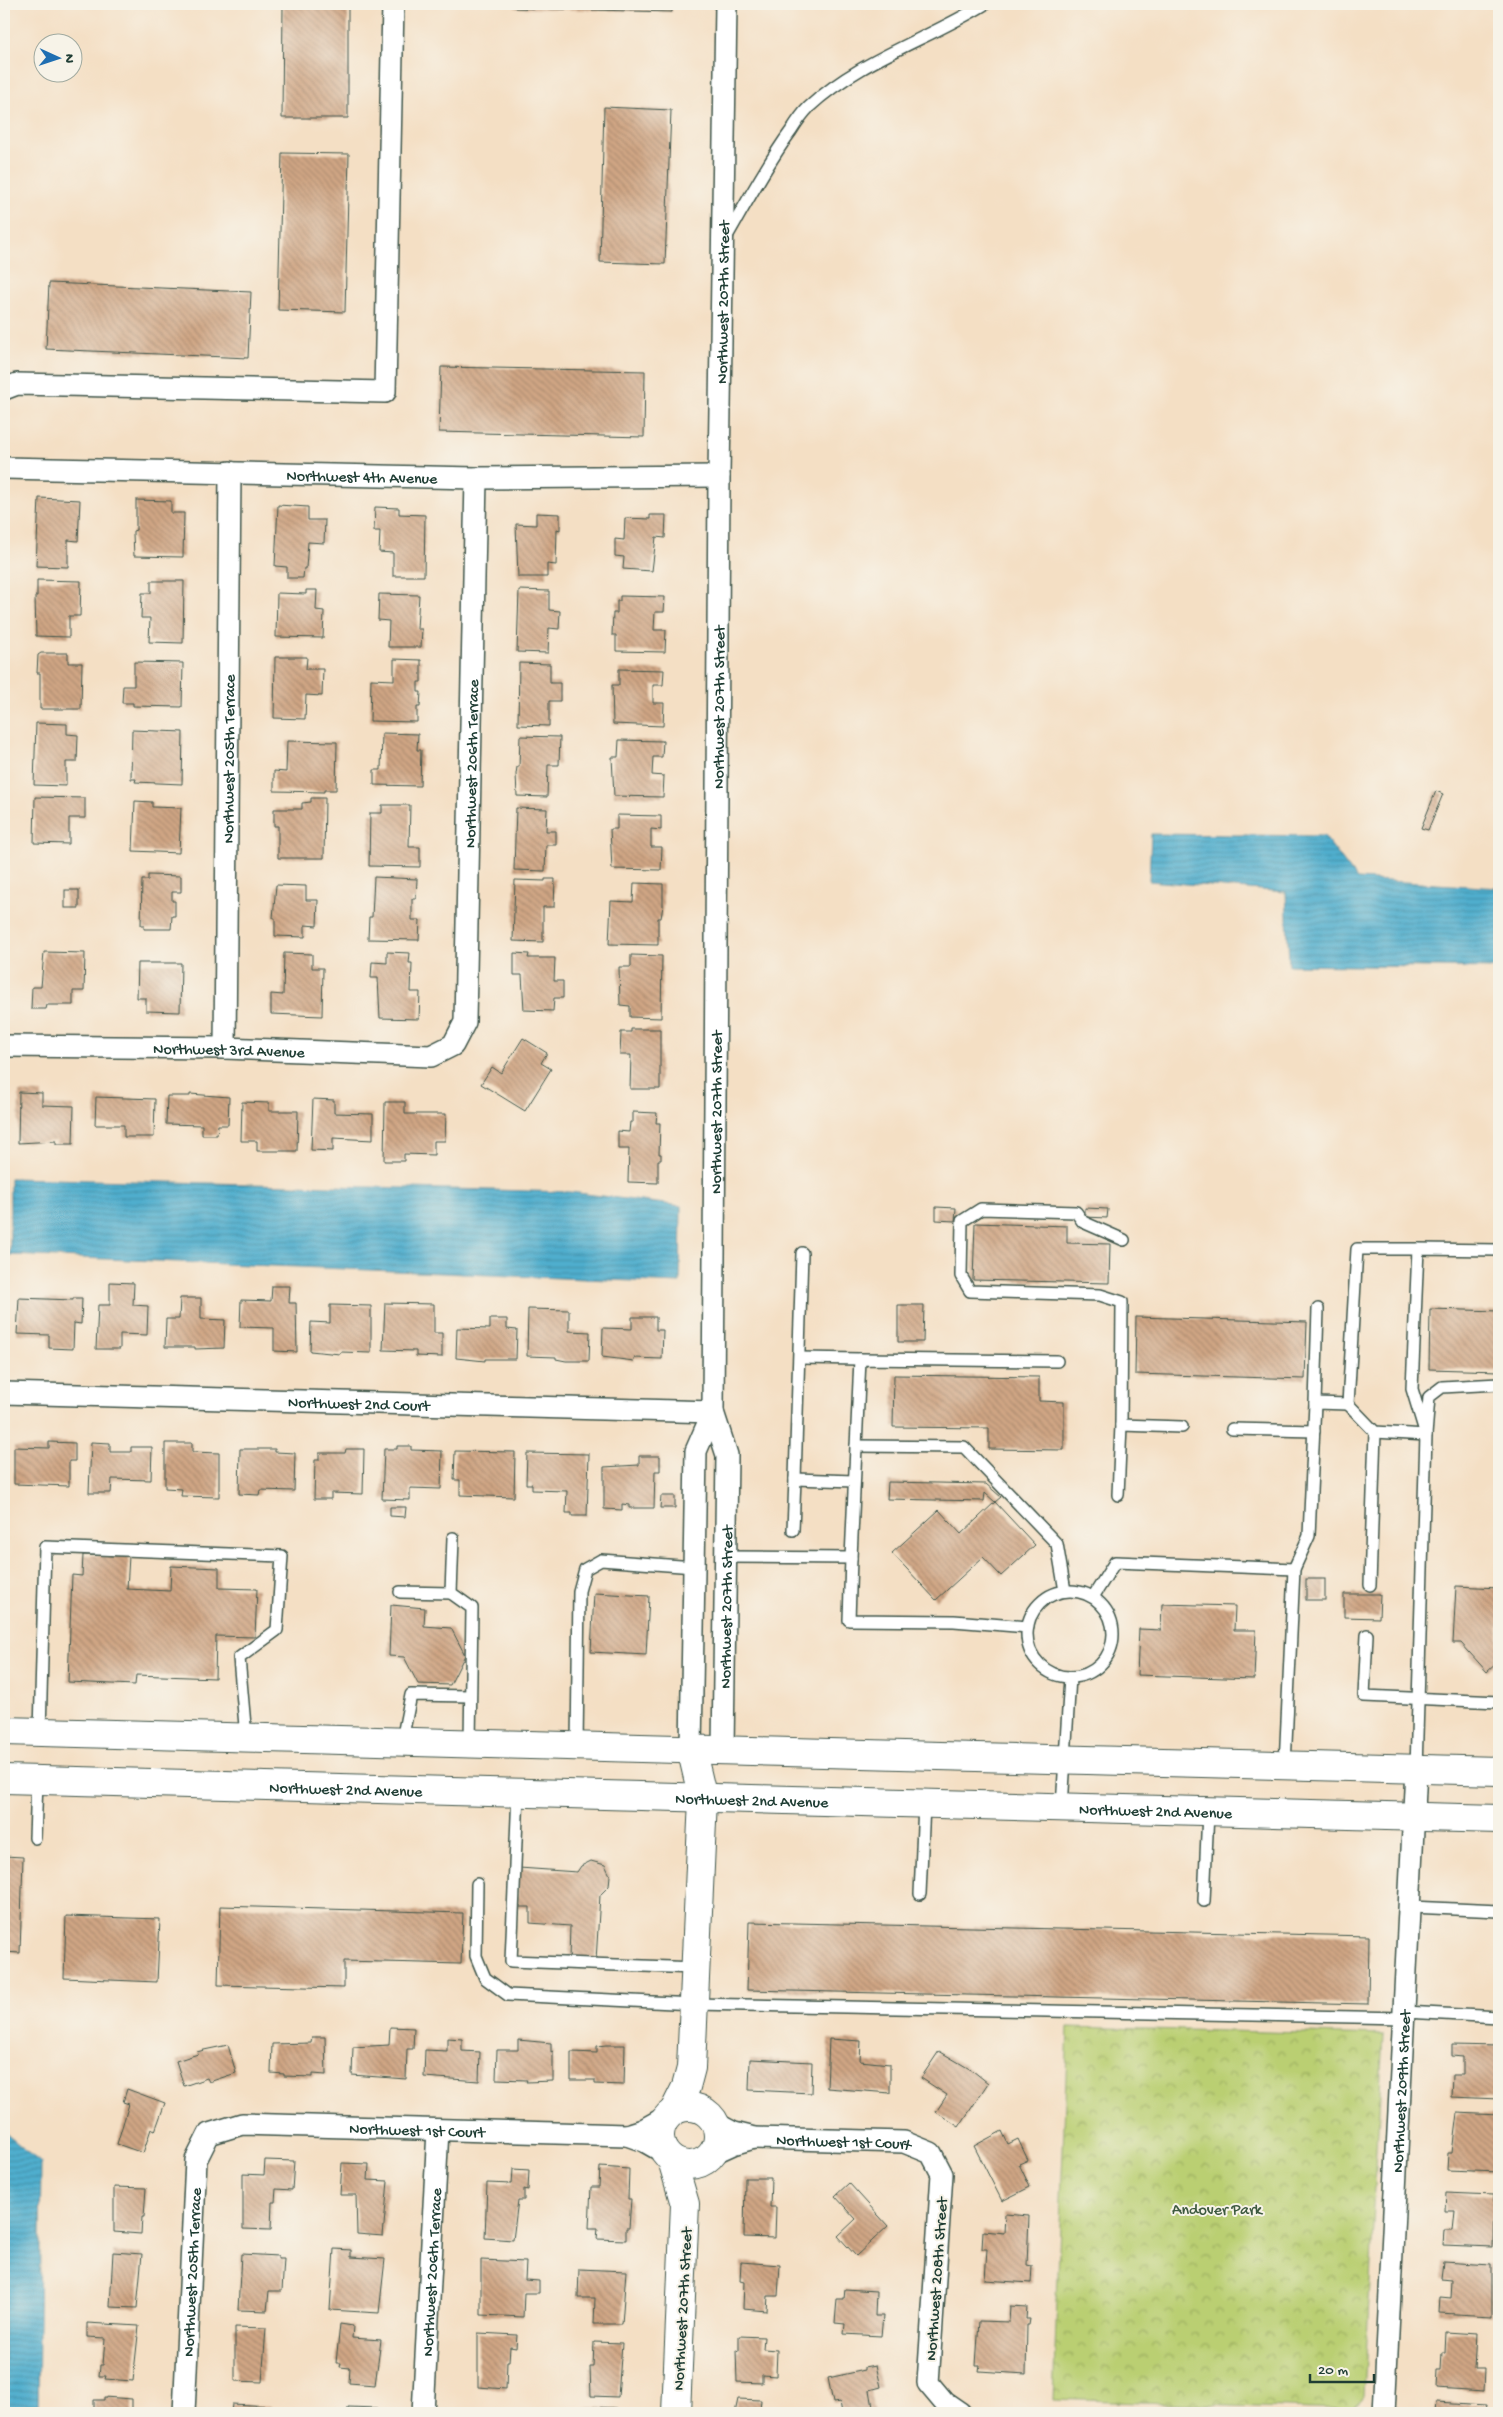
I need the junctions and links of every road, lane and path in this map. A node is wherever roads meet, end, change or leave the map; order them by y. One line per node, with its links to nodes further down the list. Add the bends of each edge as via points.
1 (393, 4): 5 (street, via 385,392 17,384)
2 (726, 4): 4 (street, Northwest 207th Street)
3 (985, 4): 4 (lane, via 840,81 807,108 776,152)
4 (724, 242): 8 (street, Northwest 207th Street)
5 (4, 389)
6 (4, 468): 7 (street, Northwest 4th Avenue)
7 (230, 472): 9 (street, Northwest 4th Avenue); 12 (street, Northwest 205th Terrace)
8 (718, 476): 9 (street, Northwest 4th Avenue); 25 (street, Northwest 207th Street)
9 (476, 478): 10 (street, Northwest 206th Terrace, via 465,1022)
10 (453, 1045): 12 (street, Northwest 3rd Avenue, via 431,1056)
11 (4, 1046): 12 (street, Northwest 3rd Avenue)
12 (225, 1048)
13 (1124, 1240): 26 (lane, via 1083,1222 1076,1212 981,1209 962,1221 961,1276 970,1291 1100,1295 1122,1302)
14 (1418, 1249): 15 (lane); 24 (lane, via 1357,1250); 31 (lane, via 1412,1389)
15 (1499, 1250)
16 (802, 1252): 18 (lane)
17 (1318, 1309): 23 (lane)
18 (800, 1358): 19 (lane); 33 (lane)
19 (860, 1359): 20 (lane); 32 (lane)
20 (1057, 1362)
21 (1499, 1384): 31 (lane, via 1442,1387 1429,1397)
22 (4, 1393): 25 (street, Northwest 2nd Court)
23 (1315, 1403): 24 (lane); 29 (lane)
24 (1348, 1404): 30 (lane)
25 (713, 1412): 38 (street, Northwest 207th Street, via 727,1455); 40 (street, Northwest 207th Street, via 696,1450)
26 (1121, 1425): 27 (lane); 35 (lane)
27 (1182, 1428)
28 (1232, 1429): 29 (lane)
29 (1314, 1431): 41 (lane, via 1309,1536)
30 (1375, 1432): 31 (lane); 42 (lane)
31 (1426, 1436): 51 (lane)
32 (856, 1446): 34 (lane); 43 (lane, via 964,1447 1056,1544)
33 (795, 1479): 34 (lane); 36 (lane)
34 (854, 1481): 39 (lane)
35 (1118, 1495)
36 (793, 1530)
37 (453, 1538): 45 (lane)
38 (726, 1557): 39 (lane); 60 (street, Northwest 207th Street)
39 (850, 1558): 47 (lane, via 849,1620 954,1621)
40 (694, 1567): 58 (lane, via 601,1560 585,1569 579,1591); 59 (street, Northwest 207th Street)
41 (1294, 1569): 46 (lane, via 1115,1562); 62 (lane)
42 (1370, 1585)
43 (1065, 1591): 46 (lane, via 1079,1591); 47 (lane, via 1041,1603 1032,1614)
44 (400, 1592): 45 (lane)
45 (451, 1593): 50 (lane, via 472,1608)
46 (1093, 1597): 49 (lane, via 1104,1606 1111,1619 1114,1634 1111,1648 1093,1671)
47 (1028, 1627): 49 (lane, via 1032,1654 1040,1665 1052,1673)
48 (1367, 1635): 51 (lane, via 1364,1696)
49 (1070, 1677): 61 (lane)
50 (470, 1696): 56 (lane, via 411,1696); 57 (lane)
51 (1418, 1699): 52 (lane); 63 (lane)
52 (1499, 1702)
53 (4, 1731): 54 (main road)
54 (40, 1732): 55 (main road); 55 (lane, via 45,1547 282,1556 277,1630 240,1658)
55 (246, 1737): 56 (main road)
56 (402, 1740): 57 (main road)
57 (470, 1742): 58 (main road)
58 (577, 1745): 59 (main road)
59 (691, 1748): 60 (main road); 68 (main road, Northwest 207th Street)
60 (723, 1749): 61 (main road); 68 (main road, Northwest 207th Street)
61 (1065, 1760): 62 (main road); 70 (lane)
62 (1285, 1766): 63 (main road)
63 (1416, 1769): 64 (main road); 72 (street, Northwest 209th Street)
64 (1499, 1771)
65 (4, 1779): 66 (main road, Northwest 2nd Avenue)
66 (37, 1780): 67 (main road, Northwest 2nd Avenue); 74 (lane)
67 (518, 1792): 68 (main road, Northwest 2nd Avenue); 80 (lane, via 511,1961)
68 (703, 1799): 69 (main road, Northwest 2nd Avenue); 80 (main road, Northwest 207th Street)
69 (924, 1804): 70 (main road, Northwest 2nd Avenue); 76 (lane)
70 (1062, 1807): 71 (main road, Northwest 2nd Avenue)
71 (1208, 1812): 72 (main road, Northwest 2nd Avenue); 77 (lane)
72 (1415, 1817): 73 (main road, Northwest 2nd Avenue); 78 (street, Northwest 209th Street)
73 (1499, 1819)
74 (35, 1838)
75 (478, 1884): 81 (lane, via 476,1956 484,1978 508,1995)
76 (920, 1894)
77 (1204, 1901)
78 (1411, 1907): 79 (lane); 82 (street, Northwest 209th Street)
79 (1499, 1911)
80 (696, 1968): 81 (main road, Northwest 207th Street)
81 (694, 2004): 82 (lane); 84 (main road, Northwest 207th Street)
82 (1405, 2015): 83 (lane); 99 (street, Northwest 209th Street)
83 (1499, 2017)
84 (691, 2068): 85 (main road, Northwest 207th Street, via 686,2087); 86 (main road, Northwest 207th Street, via 701,2101)
85 (670, 2114): 86 (main road, via 683,2107 692,2107); 89 (street, Northwest 1st Court, via 643,2130); 92 (main road, via 659,2135)
86 (712, 2119): 90 (street, Northwest 1st Court, via 734,2133); 93 (main road, via 717,2142)
87 (438, 2130): 88 (street, Northwest 1st Court, via 242,2124); 89 (street, Northwest 1st Court); 97 (street, Northwest 206th Terrace)
88 (209, 2134): 96 (street, Northwest 205th Terrace, via 196,2160)
89 (627, 2135): 92 (street, Northwest 1st Court)
90 (754, 2138): 91 (street, Northwest 1st Court, via 904,2142); 93 (street, Northwest 1st Court)
91 (931, 2152): 95 (street, Northwest 208th Street, via 942,2174 928,2383)
92 (668, 2156): 93 (main road, via 690,2166); 94 (main road, Northwest 207th Street)
93 (708, 2157): 94 (main road, Northwest 207th Street, via 692,2182)
94 (685, 2204): 98 (main road, Northwest 207th Street)
95 (952, 2408)
96 (184, 2413)
97 (423, 2413)
98 (676, 2413)
99 (1384, 2413)

